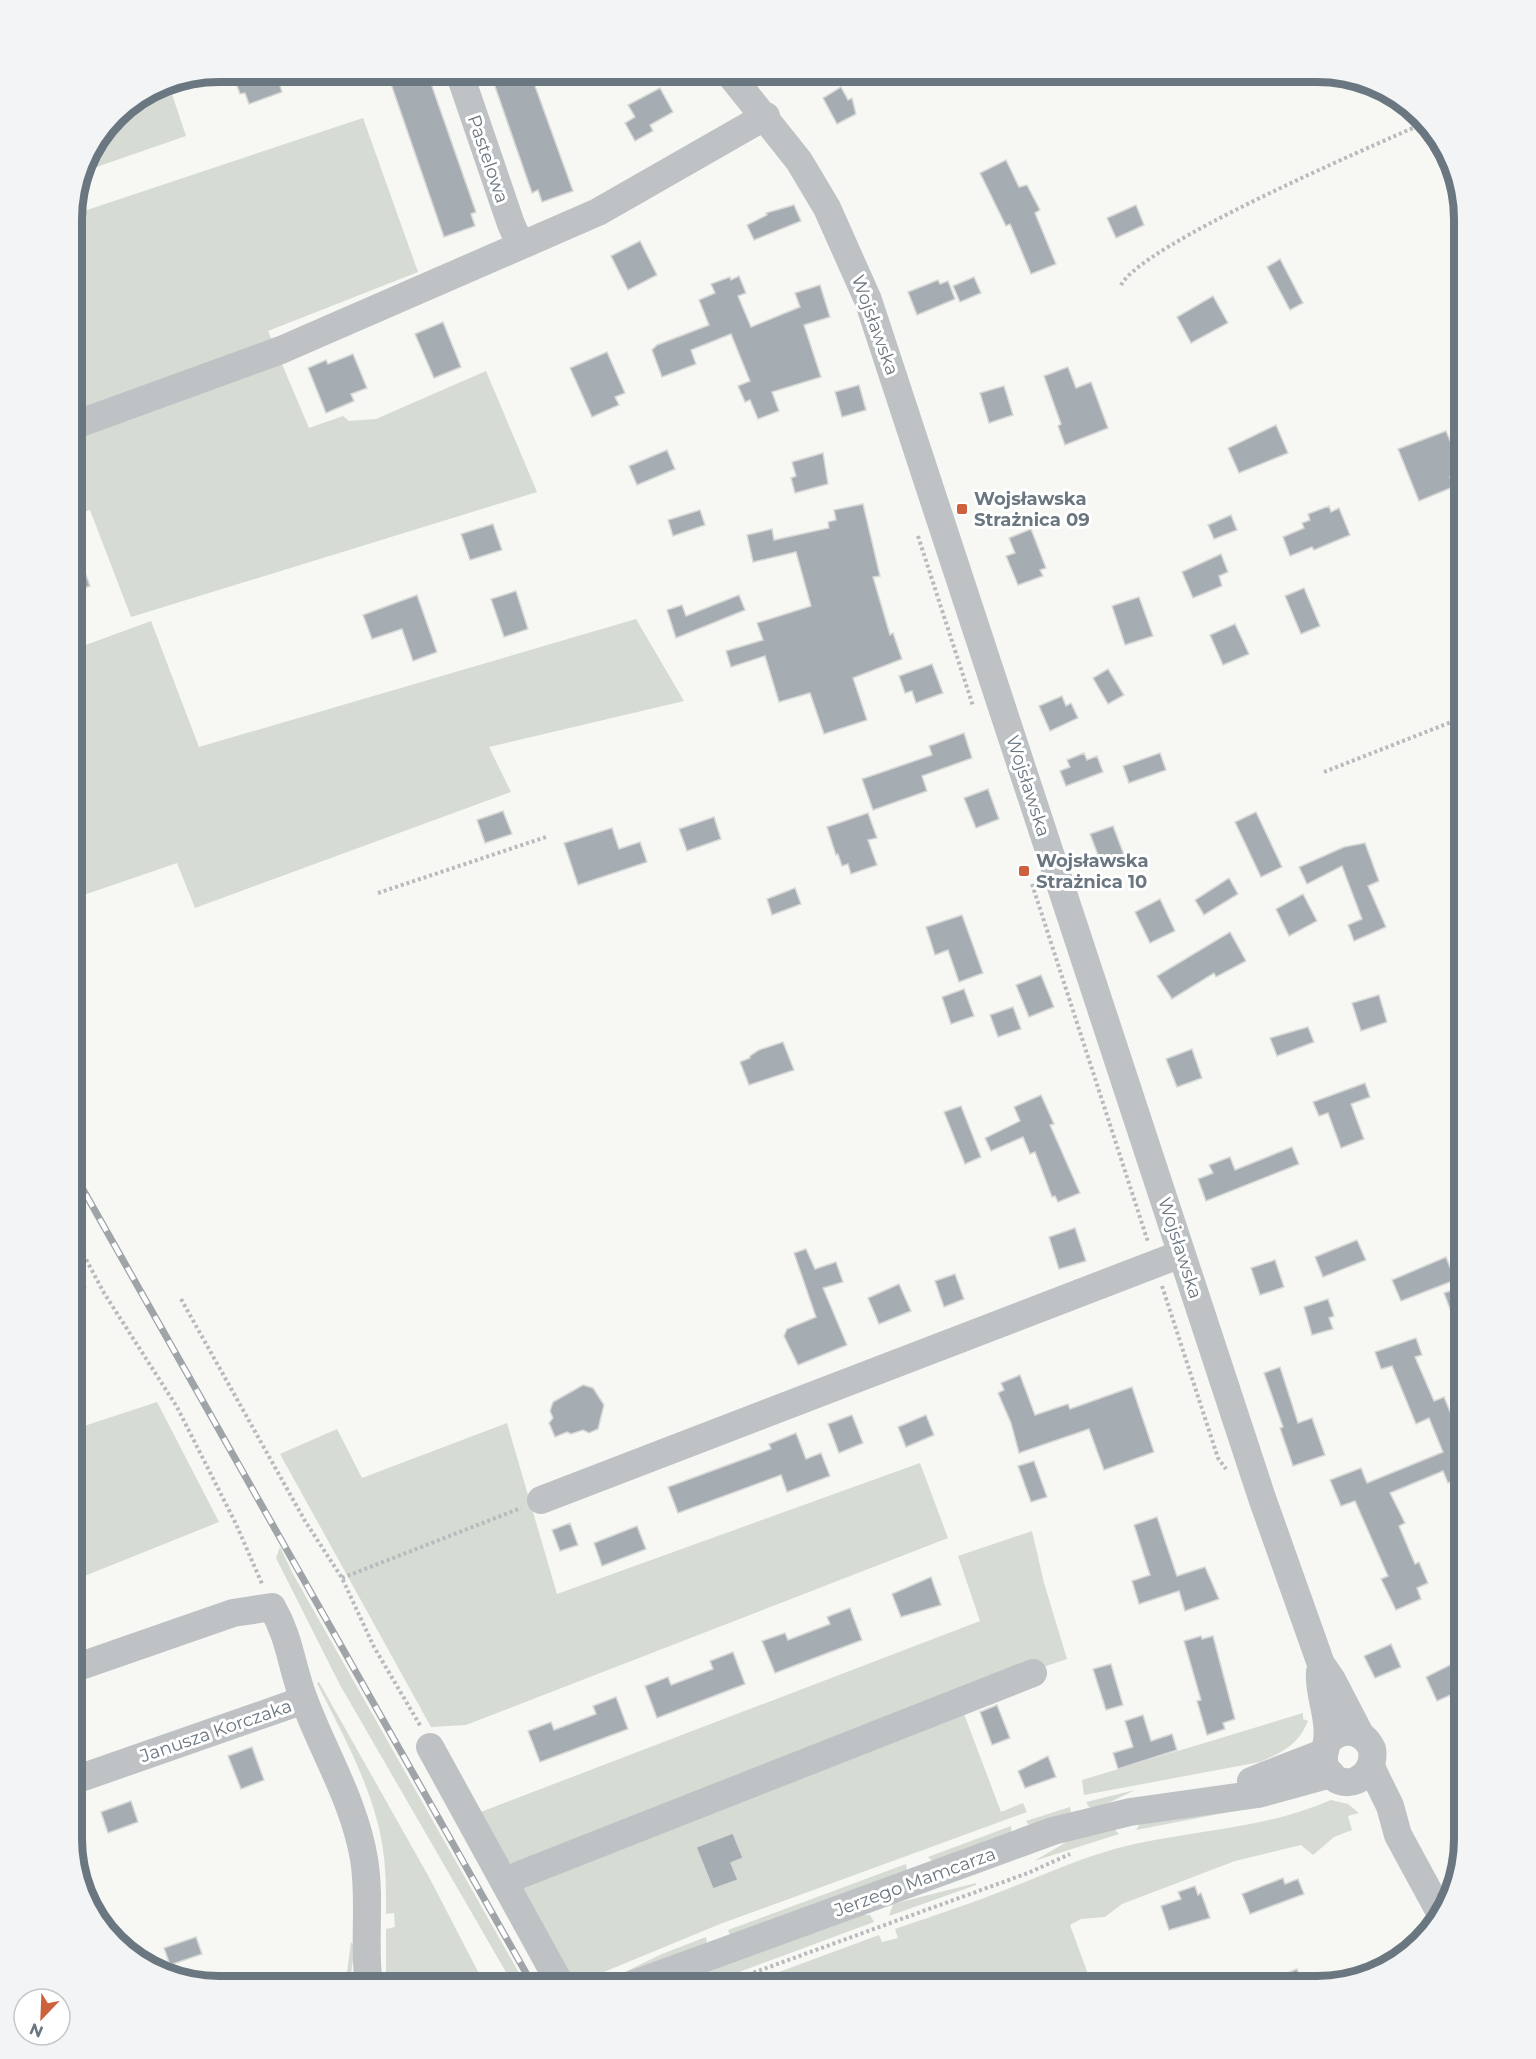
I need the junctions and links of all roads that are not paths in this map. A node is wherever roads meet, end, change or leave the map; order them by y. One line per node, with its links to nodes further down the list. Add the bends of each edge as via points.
1 (463, 82): 4 (street, Pastelowa)
2 (737, 82): 3 (street, Wojsławska)
3 (766, 116): 4 (street, via 598,212); 6 (street, Wojsławska, via 827,208 868,300)
4 (520, 244): 5 (street, via 281,350)
5 (83, 422)
6 (1181, 1254): 7 (street); 8 (street, Wojsławska)
7 (541, 1500)
8 (1321, 1664): 12 (street, Wojsławska); 14 (street, Wojsławska, via 1319,1681)
9 (82, 1665): 11 (street, via 233,1613 272,1607 285,1629)
10 (1033, 1673): 16 (street)
11 (304, 1700): 15 (street, Janusza Korczaka); 18 (street, Janusza Korczaka, via 347,1795 360,1839 365,1862)
12 (1360, 1734): 14 (street, Jerzego Mamcarza, via 1340,1733)
13 (430, 1747): 16 (street)
14 (1341, 1764): 17 (street, Wojsławska, via 1377,1817 1398,1835); 20 (street, Jerzego Mamcarza, via 1210,1798 1053,1831)
15 (82, 1777)
16 (504, 1881): 19 (street)
17 (1436, 1905)
18 (364, 1976)
19 (556, 1976)
20 (656, 1976)

